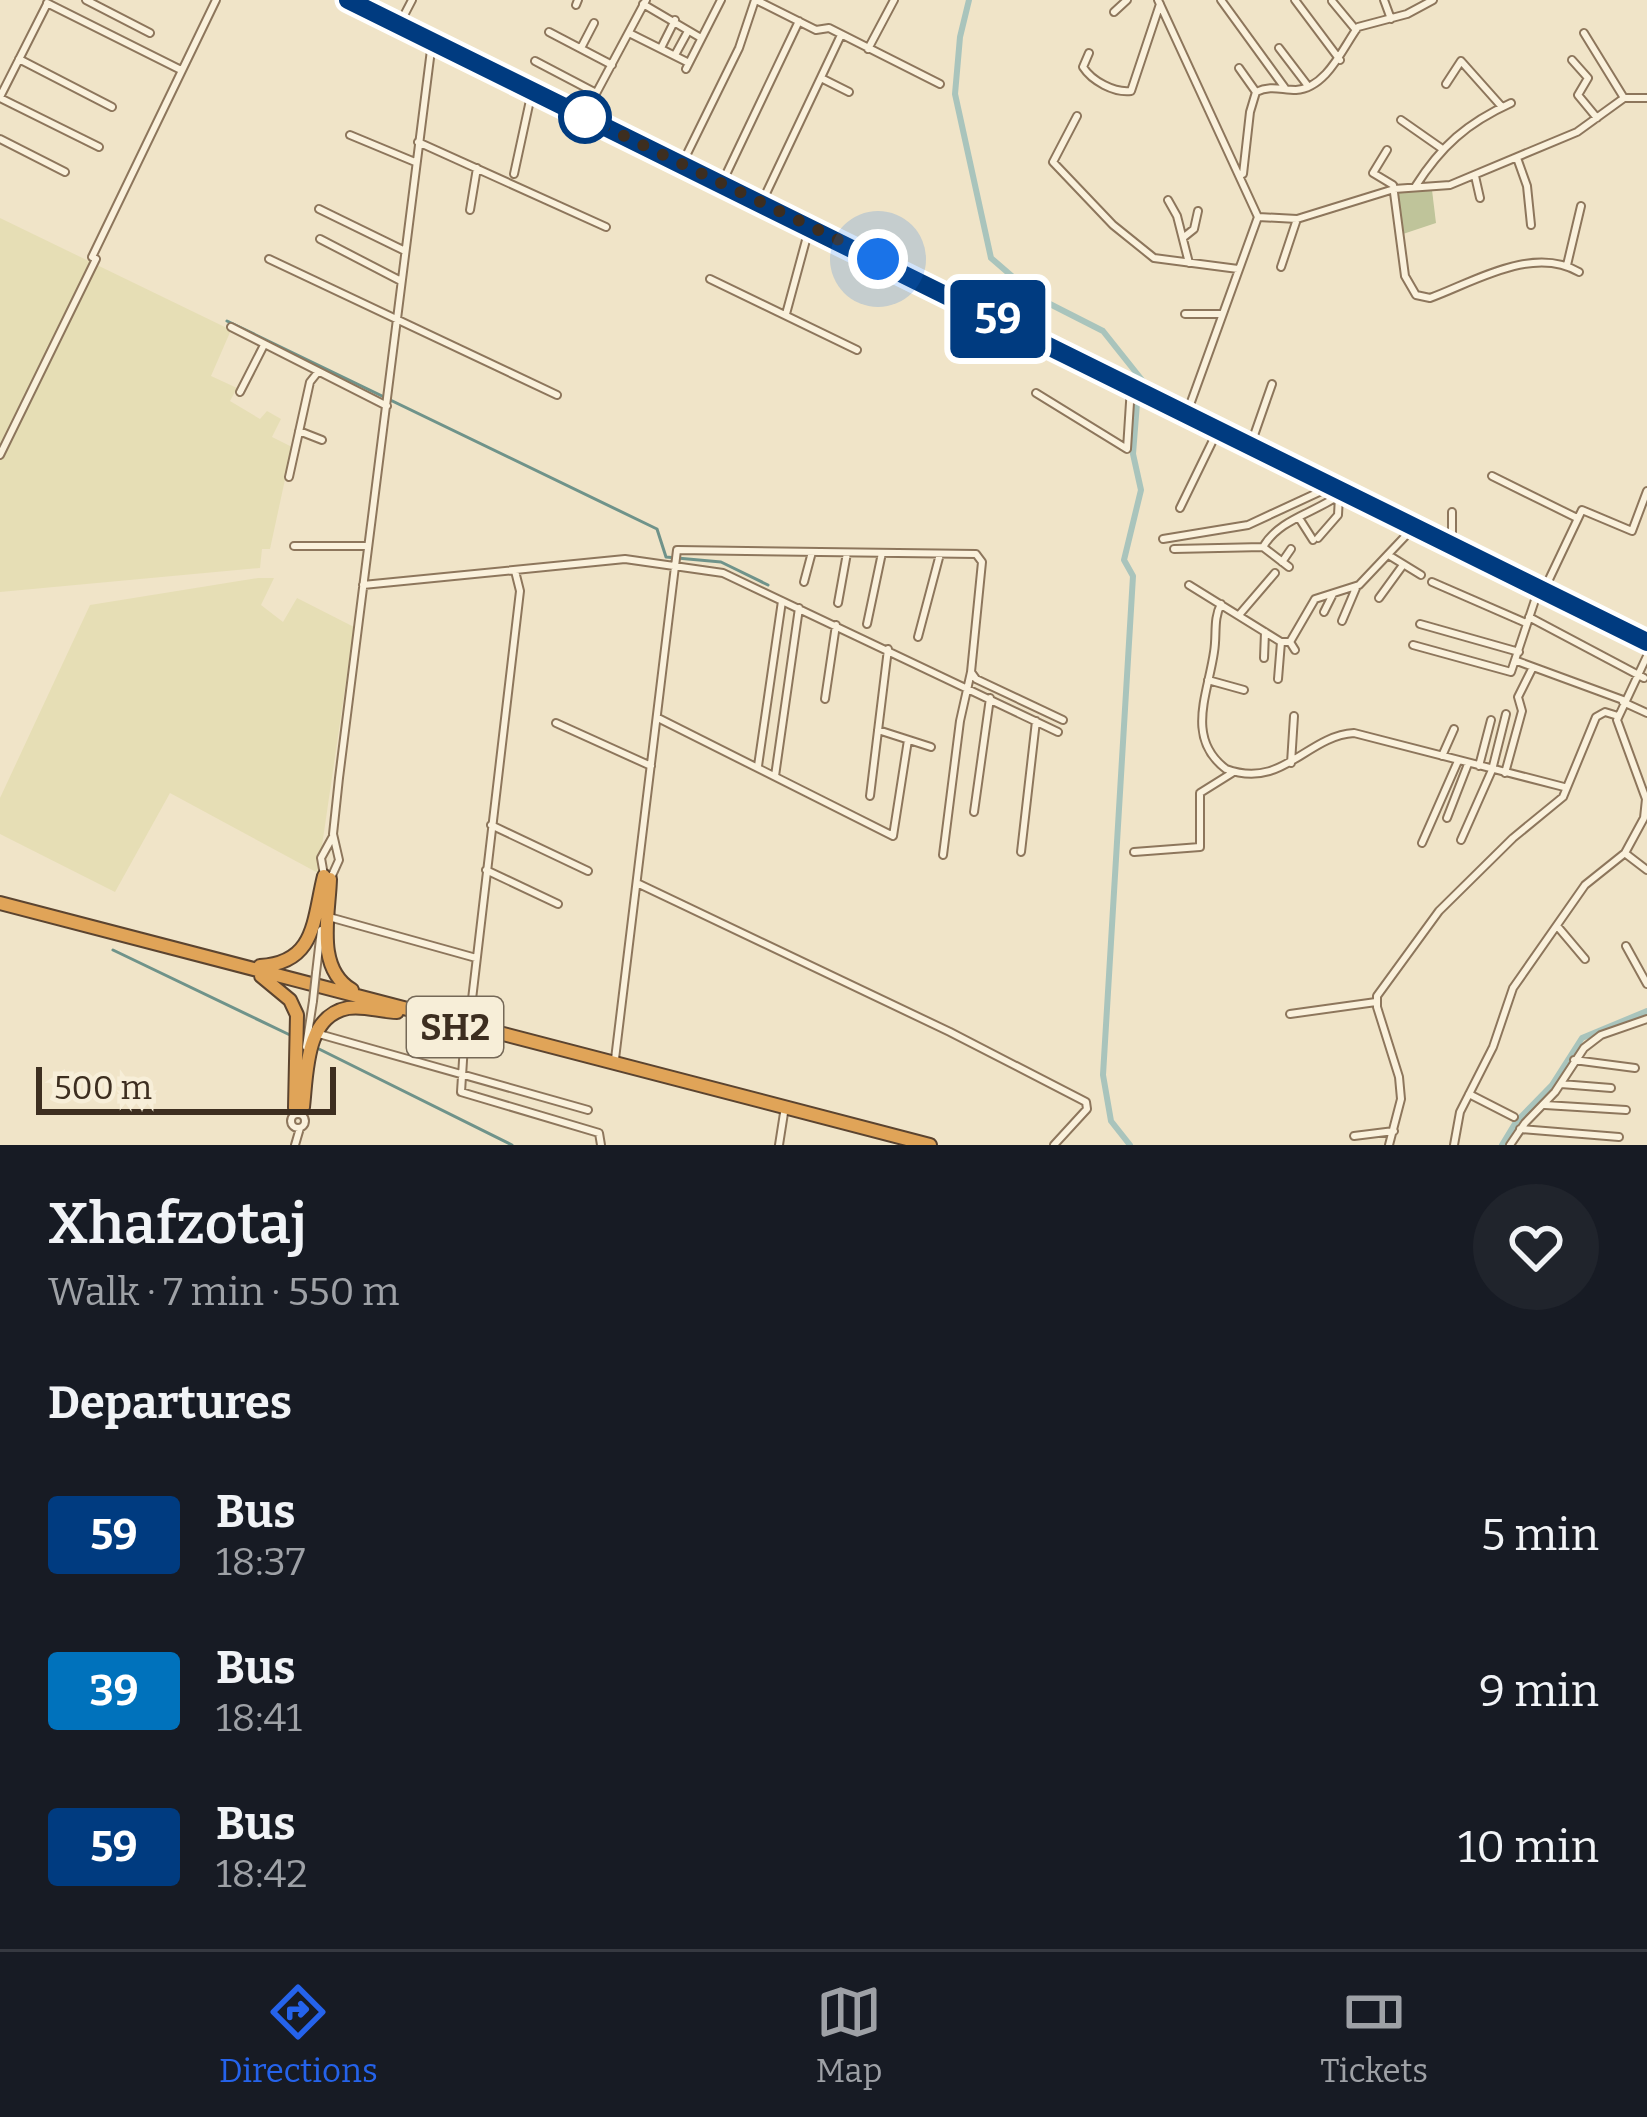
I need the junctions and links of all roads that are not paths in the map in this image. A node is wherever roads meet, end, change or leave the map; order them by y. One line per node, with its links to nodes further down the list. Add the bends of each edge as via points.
1 (86, 0): 25 (street)
2 (216, 0): 44 (street)
3 (348, 0): 22 (main road)
4 (412, 0): 22 (street)
5 (721, 0): 30 (street)
6 (756, 0): 20 (street); 70 (street)
7 (894, 0): 35 (street)
8 (1127, 0): 17 (street)
9 (1221, 0): 49 (street)
10 (1294, 0): 39 (street)
11 (1384, 0): 18 (street)
12 (1433, 0): 18 (street)
13 (1332, 1): 23 (street)
14 (48, 2): 38 (street); 44 (street)
15 (645, 2): 19 (street); 26 (street)
16 (1160, 2): 36 (street, via 1131,91 1090,76 1083,67); 75 (street)
17 (1114, 11)
18 (1391, 19): 23 (street)
19 (675, 20): 27 (street); 32 (street)
20 (799, 21): 29 (street); 76 (street)
21 (594, 23): 34 (street)
22 (399, 25): 31 (main road)
23 (1355, 30): 39 (street)
24 (549, 32): 34 (street)
25 (150, 33)
26 (629, 33): 32 (street); 42 (street)
27 (687, 33): 30 (street); 37 (street)
28 (1585, 33): 55 (street)
29 (841, 34): 35 (street); 45 (street)
30 (701, 38): 37 (street, via 687,66)
31 (432, 42): 50 (main road); 64 (street)
32 (661, 48): 37 (street)
33 (1279, 48): 48 (street)
34 (581, 49): 42 (street)
35 (868, 49): 46 (street)
36 (1089, 52)
37 (675, 55)
38 (20, 59): 54 (street); 57 (street)
39 (1340, 60): 48 (street)
40 (1573, 60): 60 (street, via 1588,78 1578,95)
41 (535, 61): 53 (street)
42 (612, 65): 53 (street)
43 (1239, 68): 52 (street)
44 (181, 70): 121 (street)
45 (821, 79): 51 (street); 81 (street)
46 (940, 83)
47 (1446, 84): 66 (street, via 1461,61 1507,105)
48 (1308, 86): 49 (street)
49 (1286, 88): 52 (street)
50 (532, 91): 58 (main road); 73 (street)
51 (849, 92)
52 (1256, 92): 75 (street)
53 (597, 93): 58 (street)
54 (0, 98): 65 (street)
55 (1624, 98): 56 (street); 60 (street)
56 (1647, 98)
57 (112, 107)
58 (584, 116): 70 (main road)
59 (1077, 116): 95 (street, via 1053,162 1147,253)
60 (1597, 118): 68 (street)
61 (1401, 119): 66 (street)
62 (350, 135): 69 (street)
63 (0, 140): 72 (street)
64 (418, 142): 69 (street); 71 (street)
65 (99, 147)
66 (1441, 148): 77 (street)
67 (1387, 151): 78 (street, via 1373,176)
68 (1517, 158): 74 (street); 89 (street)
69 (415, 162): 93 (street)
70 (682, 164): 76 (main road)
71 (478, 169): 84 (street); 90 (street)
72 (65, 172)
73 (514, 174)
74 (1474, 176): 77 (street); 79 (street)
75 (1243, 179): 86 (street)
76 (722, 183): 81 (main road)
77 (1415, 187): 78 (street)
78 (1394, 189): 87 (street); 96 (street, via 1405,276 1416,296 1515,266)
79 (1480, 198)
80 (1168, 200): 91 (street)
81 (762, 202): 88 (main road)
82 (1581, 206): 96 (street)
83 (319, 209): 93 (street)
84 (470, 210)
85 (1198, 211): 91 (street)
86 (1258, 217): 87 (street); 98 (street)
87 (1297, 218): 97 (street)
88 (809, 225): 102 (street); 111 (main road)
89 (1531, 225)
90 (606, 227)
91 (1184, 237): 95 (street)
92 (320, 238): 101 (street)
93 (405, 251): 101 (street)
94 (268, 259): 105 (street)
95 (1189, 263): 98 (street)
96 (1567, 265): 99 (street)
97 (1282, 267)
98 (1238, 269): 104 (street)
99 (1579, 272)
100 (710, 279): 102 (street)
101 (401, 281): 105 (street)
102 (786, 314): 108 (street)
103 (1185, 314): 104 (street)
104 (1220, 314): 116 (street)
105 (394, 320): 114 (street); 115 (street)
106 (231, 327): 107 (street)
107 (264, 344): 109 (street); 112 (street)
108 (857, 350)
109 (318, 371): 115 (street); 118 (street)
110 (1272, 384): 120 (street)
111 (1134, 386): 113 (street, via 1127,449); 116 (main road)
112 (240, 392)
113 (1036, 393)
114 (557, 395)
115 (387, 402): 134 (street)
116 (1187, 413): 117 (main road)
117 (1219, 428): 120 (main road); 127 (street)
118 (299, 431): 119 (street); 123 (street)
119 (322, 440)
120 (1251, 445): 124 (main road)
121 (0, 455)
122 (1492, 476): 130 (street)
123 (289, 477)
124 (1333, 484): 126 (main road); 132 (street, via 1248,525)
125 (1647, 491): 130 (street, via 1632,530 1586,509)
126 (1342, 493): 129 (street); 129 (street, via 1338,515 1316,539); 131 (main road)
127 (1180, 508)
128 (1452, 512): 133 (street)
129 (1299, 518): 136 (street, via 1273,530)
130 (1577, 518): 154 (street)
131 (1415, 526): 133 (main road); 143 (street)
132 (1163, 538)
133 (1452, 544): 154 (main road)
134 (368, 546): 135 (street); 151 (street)
135 (294, 547)
136 (1263, 547): 137 (street); 138 (street, via 1286,565)
137 (1174, 549)
138 (1291, 549)
139 (812, 553): 140 (street); 144 (street, via 680,549); 149 (street)
140 (848, 553): 141 (street); 158 (street)
141 (882, 553): 142 (street); 166 (street)
142 (940, 553): 169 (street); 178 (street, via 976,554 982,562)
143 (1390, 556): 145 (street); 153 (street)
144 (675, 562): 146 (street); 157 (street, via 723,573); 191 (street)
145 (1403, 565): 148 (street); 156 (street)
146 (515, 571): 151 (street); 216 (street, via 520,591)
147 (1275, 573): 162 (street)
148 (1421, 575)
149 (804, 582)
150 (1432, 582): 163 (street)
151 (363, 585): 217 (street)
152 (1189, 586): 159 (street)
153 (1356, 588): 155 (street); 164 (street)
154 (1541, 589): 163 (street); 170 (main road)
155 (1334, 592): 161 (street); 171 (street, via 1306,608)
156 (1379, 598)
157 (782, 601): 160 (street); 206 (street)
158 (838, 603)
159 (1221, 604): 162 (street); 180 (street)
160 (799, 608): 165 (street); 211 (street)
161 (1324, 612)
162 (1239, 615): 168 (street)
163 (1528, 620): 174 (street); 179 (street)
164 (1342, 621)
165 (836, 624): 173 (street); 185 (street)
166 (867, 624)
167 (1420, 624): 174 (street)
168 (1265, 632): 171 (street); 175 (street)
169 (918, 637)
170 (1647, 642)
171 (1288, 645): 181 (street)
172 (1413, 645): 174 (street, via 1509,672)
173 (888, 649): 182 (street); 197 (street)
174 (1518, 657): 177 (street)
175 (1264, 658)
176 (1646, 659): 179 (street)
177 (1533, 667): 186 (street); 210 (street, via 1518,697 1522,711)
178 (970, 672): 182 (street); 192 (street)
179 (1640, 676): 186 (street)
180 (1208, 680): 183 (street); 209 (street, via 1202,734 1211,756)
181 (1278, 680)
182 (965, 686): 184 (street); 225 (street)
183 (1244, 690)
184 (990, 698): 194 (street); 214 (street)
185 (825, 699)
186 (1623, 701): 187 (street); 190 (street)
187 (1647, 713)
188 (1506, 714): 208 (street)
189 (1294, 716): 203 (street)
190 (1618, 716): 212 (street, via 1596,717); 223 (street, via 1647,805)
191 (658, 718): 205 (street); 206 (street)
192 (1063, 720)
193 (1491, 720): 207 (street)
194 (1036, 722): 198 (street); 221 (street)
195 (556, 723): 205 (street)
196 (1454, 729): 201 (street)
197 (878, 730): 199 (street); 213 (street)
198 (1058, 732)
199 (908, 740): 200 (street); 211 (street, via 893,836)
200 (931, 747)
201 (1442, 756): 202 (street); 203 (street, via 1346,734 1327,737)
202 (1458, 761): 204 (street); 219 (street)
203 (1291, 764): 209 (street)
204 (1468, 764): 207 (street); 215 (street)
205 (652, 766): 230 (street)
206 (758, 766): 211 (street)
207 (1478, 766): 208 (street)
208 (1492, 770): 210 (street); 218 (street)
209 (1232, 772): 222 (street, via 1198,795 1200,847)
210 (1505, 773): 212 (street)
211 (775, 776)
212 (1564, 787): 241 (street, via 1559,801 1439,911)
213 (870, 796)
214 (974, 812)
215 (1447, 818)
216 (491, 826): 226 (street); 228 (street)
217 (333, 834): 220 (street); 224 (street)
218 (1461, 840)
219 (1422, 843)
220 (325, 852): 224 (street); 229 (street)
221 (1021, 852)
222 (1133, 852)
223 (1625, 853): 227 (street); 234 (street, via 1585,885)
224 (337, 854): 229 (street)
225 (943, 855)
226 (486, 870): 231 (street); 236 (street)
227 (1647, 870)
228 (588, 871)
229 (327, 876): 233 (highway); 238 (highway, via 299,953); 256 (street, bridge)
230 (638, 883): 249 (street); 269 (street, via 1086,1102)
231 (558, 904)
232 (0, 906): 238 (highway, SH2); 239 (highway, SH2)
233 (329, 916): 236 (street); 243 (highway, via 328,957 338,980)
234 (1558, 927): 237 (street); 254 (street, via 1513,988)
235 (1626, 946): 240 (street)
236 (476, 958): 246 (street)
237 (1585, 959)
238 (247, 968): 243 (highway, SH2)
239 (260, 976): 242 (highway, SH2); 256 (highway, via 297,1016)
240 (1647, 984)
241 (1376, 1002): 244 (street); 262 (street, via 1399,1077)
242 (398, 1012): 246 (highway, SH2); 247 (highway, via 344,1008)
243 (416, 1012): 246 (highway, SH2)
244 (1290, 1014)
245 (1647, 1019): 248 (street, via 1601,1035)
246 (467, 1027): 249 (highway, SH2); 251 (street); 259 (highway, SH2)
247 (316, 1033): 251 (street); 256 (highway)
248 (1574, 1060): 250 (street); 252 (street)
249 (614, 1063): 268 (highway, SH2)
250 (1635, 1068)
251 (463, 1075): 257 (street); 265 (street, via 464,1093 599,1132)
252 (1561, 1084): 253 (street); 255 (street)
253 (1611, 1088)
254 (1469, 1094): 260 (street); 271 (street)
255 (1544, 1105): 258 (street); 261 (street)
256 (299, 1110): 256 (street, via 290,1121 297,1128)
257 (588, 1110)
258 (1626, 1110)
259 (784, 1113): 266 (street); 267 (highway, SH2)
260 (1514, 1117)
261 (1520, 1129): 264 (street); 272 (street)
262 (1394, 1130): 263 (street); 270 (street)
263 (1354, 1136)
264 (1619, 1138)
265 (601, 1145)
266 (779, 1145)
267 (910, 1145)
268 (930, 1145)
269 (1054, 1145)
270 (1389, 1145)
271 (1454, 1145)
272 (1510, 1145)

